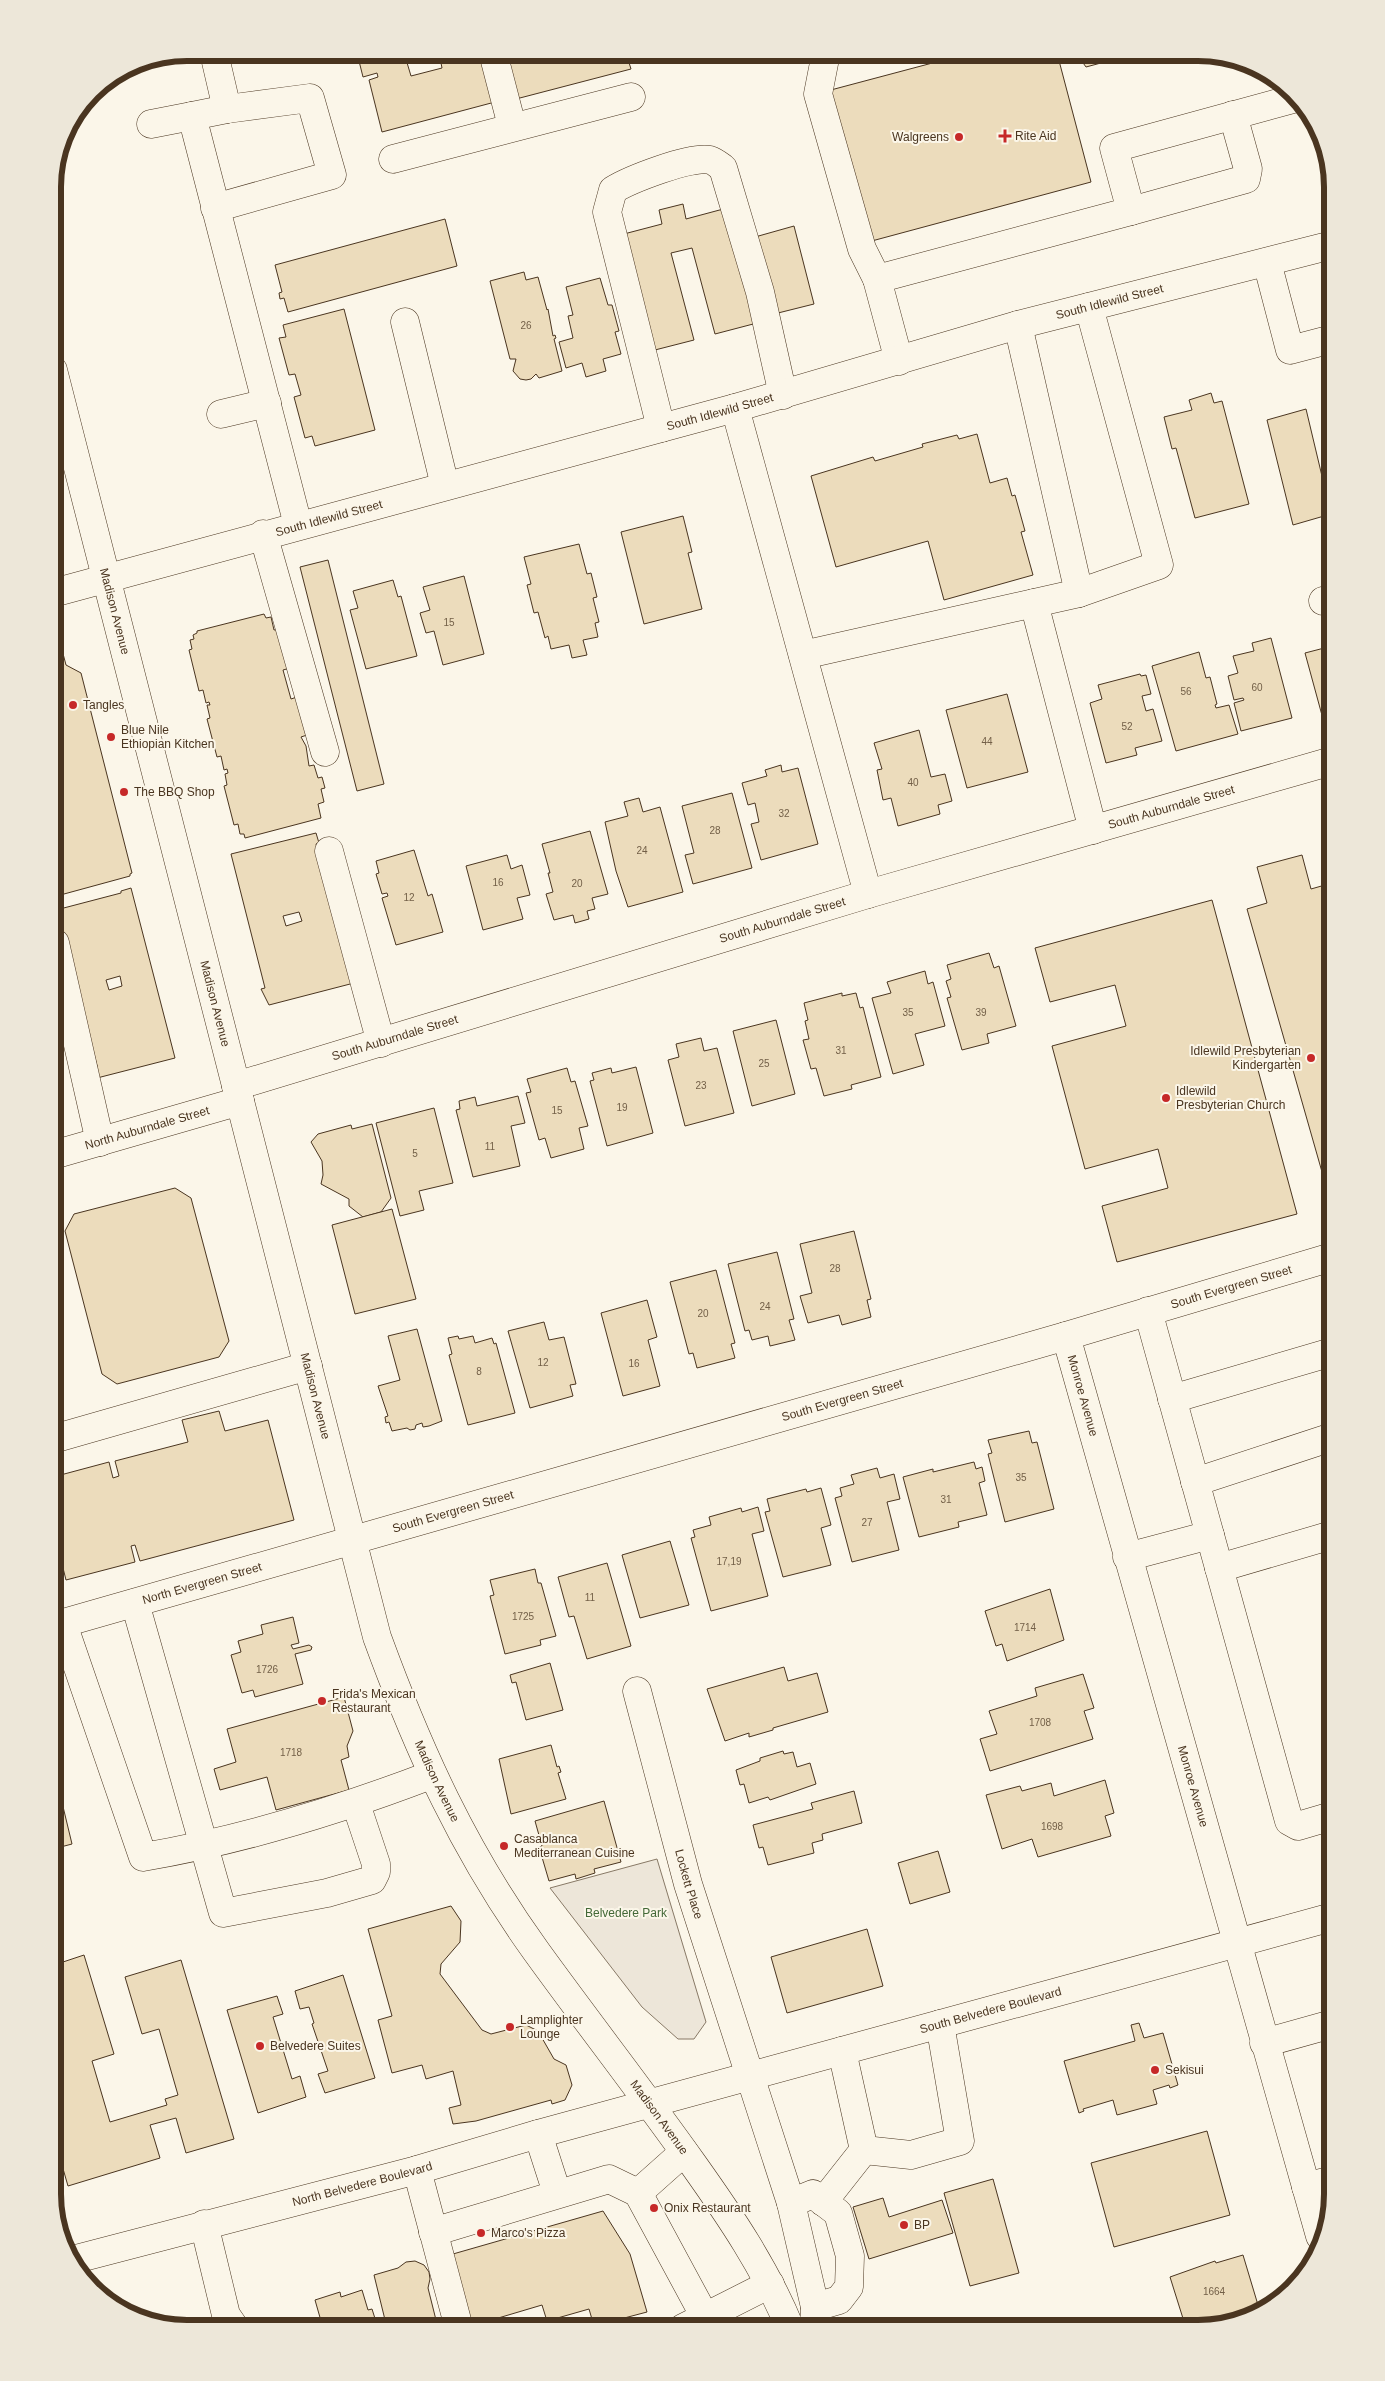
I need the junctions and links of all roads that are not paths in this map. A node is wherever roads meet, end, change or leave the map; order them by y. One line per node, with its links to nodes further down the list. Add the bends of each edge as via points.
1 (216, 62): 6 (street)
2 (495, 62): 10 (street)
3 (824, 62): 16 (street, via 818,94 862,250)
4 (631, 97): 10 (street)
5 (1288, 100): 7 (street)
6 (227, 109): 8 (street); 12 (street, via 310,98 332,175)
7 (1233, 115): 13 (street, via 1248,169 1246,179); 13 (street, via 1114,148)
8 (192, 116): 9 (street); 12 (street)
9 (151, 124)
10 (512, 126): 11 (street)
11 (393, 158)
12 (215, 208): 23 (street)
13 (1131, 211): 16 (street)
14 (1324, 247): 15 (street, South Idlewild Street)
15 (1267, 262): 17 (street, South Idlewild Street); 20 (street, via 1290,350)
16 (878, 279): 21 (street)
17 (1089, 307): 19 (street, South Idlewild Street); 33 (street, via 1160,565)
18 (405, 322): 28 (street)
19 (1018, 325): 21 (street, South Idlewild Street); 33 (street)
20 (1324, 341)
21 (899, 361): 22 (street, South Idlewild Street)
22 (783, 395): 25 (street, South Idlewild Street); 27 (street, via 760,292 723,168 710,160 694,159 625,182 613,190 608,212)
23 (267, 403): 26 (street); 29 (street)
24 (62, 404): 31 (street, Madison Avenue)
25 (735, 408): 27 (street, South Idlewild Street); 35 (street)
26 (220, 414)
27 (661, 428): 28 (street, South Idlewild Street)
28 (445, 486): 29 (street, South Idlewild Street)
29 (298, 525): 30 (street, South Idlewild Street)
30 (264, 534): 31 (street, South Idlewild Street); 36 (street)
31 (107, 578): 32 (street, South Idlewild Street); 43 (street, Madison Avenue)
32 (62, 591)
33 (1079, 593): 34 (street)
34 (1034, 603): 35 (street); 38 (street)
35 (803, 655): 40 (street)
36 (325, 752)
37 (1324, 763): 38 (street, South Auburndale Street)
38 (1093, 830): 40 (street, South Auburndale Street)
39 (329, 851): 42 (street)
40 (868, 894): 42 (street, South Auburndale Street)
41 (62, 972): 44 (street)
42 (381, 1043): 43 (street, South Auburndale Street)
43 (238, 1094): 44 (street, North Auburndale Street); 50 (street, Madison Avenue)
44 (100, 1142): 45 (street, North Auburndale Street)
45 (62, 1153)
46 (1324, 1258): 47 (street, South Evergreen Street)
47 (1148, 1311): 48 (street, South Evergreen Street); 51 (street)
48 (1066, 1336): 57 (street, South Evergreen Street); 58 (street, Monroe Avenue)
49 (1324, 1354): 51 (street)
50 (308, 1366): 52 (street); 57 (street, Madison Avenue)
51 (1172, 1399): 54 (street)
52 (61, 1437)
53 (1324, 1440): 54 (street)
54 (1195, 1482): 55 (street)
55 (1210, 1535): 58 (street); 59 (street)
56 (1324, 1537): 59 (street)
57 (353, 1541): 60 (street, North Evergreen Street); 64 (street, Madison Avenue, via 377,1637)
58 (1127, 1557): 69 (street, Monroe Avenue)
59 (1219, 1568): 66 (street, via 1289,1821 1298,1826)
60 (135, 1603): 61 (street, North Evergreen Street); 67 (street)
61 (61, 1624)
62 (61, 1634): 67 (street, via 143,1857)
63 (637, 1691): 74 (street, Lockett Place, via 688,1884)
64 (431, 1775): 65 (street); 75 (street, Madison Avenue, via 468,1848 507,1909)
65 (356, 1804): 67 (street); 67 (street, via 376,1872 372,1880 327,1893 223,1913)
66 (1324, 1818)
67 (204, 1846)
68 (1324, 1919): 69 (street, South Belvedere Boulevard)
69 (1239, 1943): 70 (street, South Belvedere Boulevard); 72 (street, Monroe Avenue)
70 (940, 2024): 73 (street, South Belvedere Boulevard); 77 (street, via 960,2141 911,2155)
71 (1324, 2026): 72 (street)
72 (1264, 2043): 81 (street, Monroe Avenue)
73 (842, 2051): 74 (street, South Belvedere Boulevard); 77 (street)
74 (749, 2076): 75 (street, South Belvedere Boulevard); 85 (street, Lockett Place)
75 (651, 2103): 76 (street, North Belvedere Boulevard); 78 (street, Madison Avenue)
76 (538, 2134): 79 (street, North Belvedere Boulevard); 82 (street)
77 (864, 2150): 84 (street)
78 (684, 2152): 83 (street); 90 (street, Madison Avenue, via 728,2213)
79 (418, 2170): 86 (street, North Belvedere Boulevard); 88 (street)
80 (1324, 2182): 81 (street)
81 (1306, 2187): 87 (street, Monroe Avenue)
82 (557, 2193): 83 (street, via 609,2180); 88 (street)
83 (638, 2193): 94 (street)
84 (823, 2202): 85 (street, via 814,2194); 91 (street, via 838,2213 850,2256 849,2287 839,2300)
85 (791, 2203): 91 (street, Lockett Place)
86 (204, 2224): 89 (street, North Belvedere Boulevard); 92 (street)
87 (1318, 2229)
88 (432, 2232): 93 (street)
89 (79, 2258)
90 (770, 2284): 95 (street); 96 (street, Madison Avenue)
91 (814, 2317)
92 (229, 2319)
93 (457, 2319)
94 (692, 2320)
95 (701, 2320)
96 (786, 2320)

